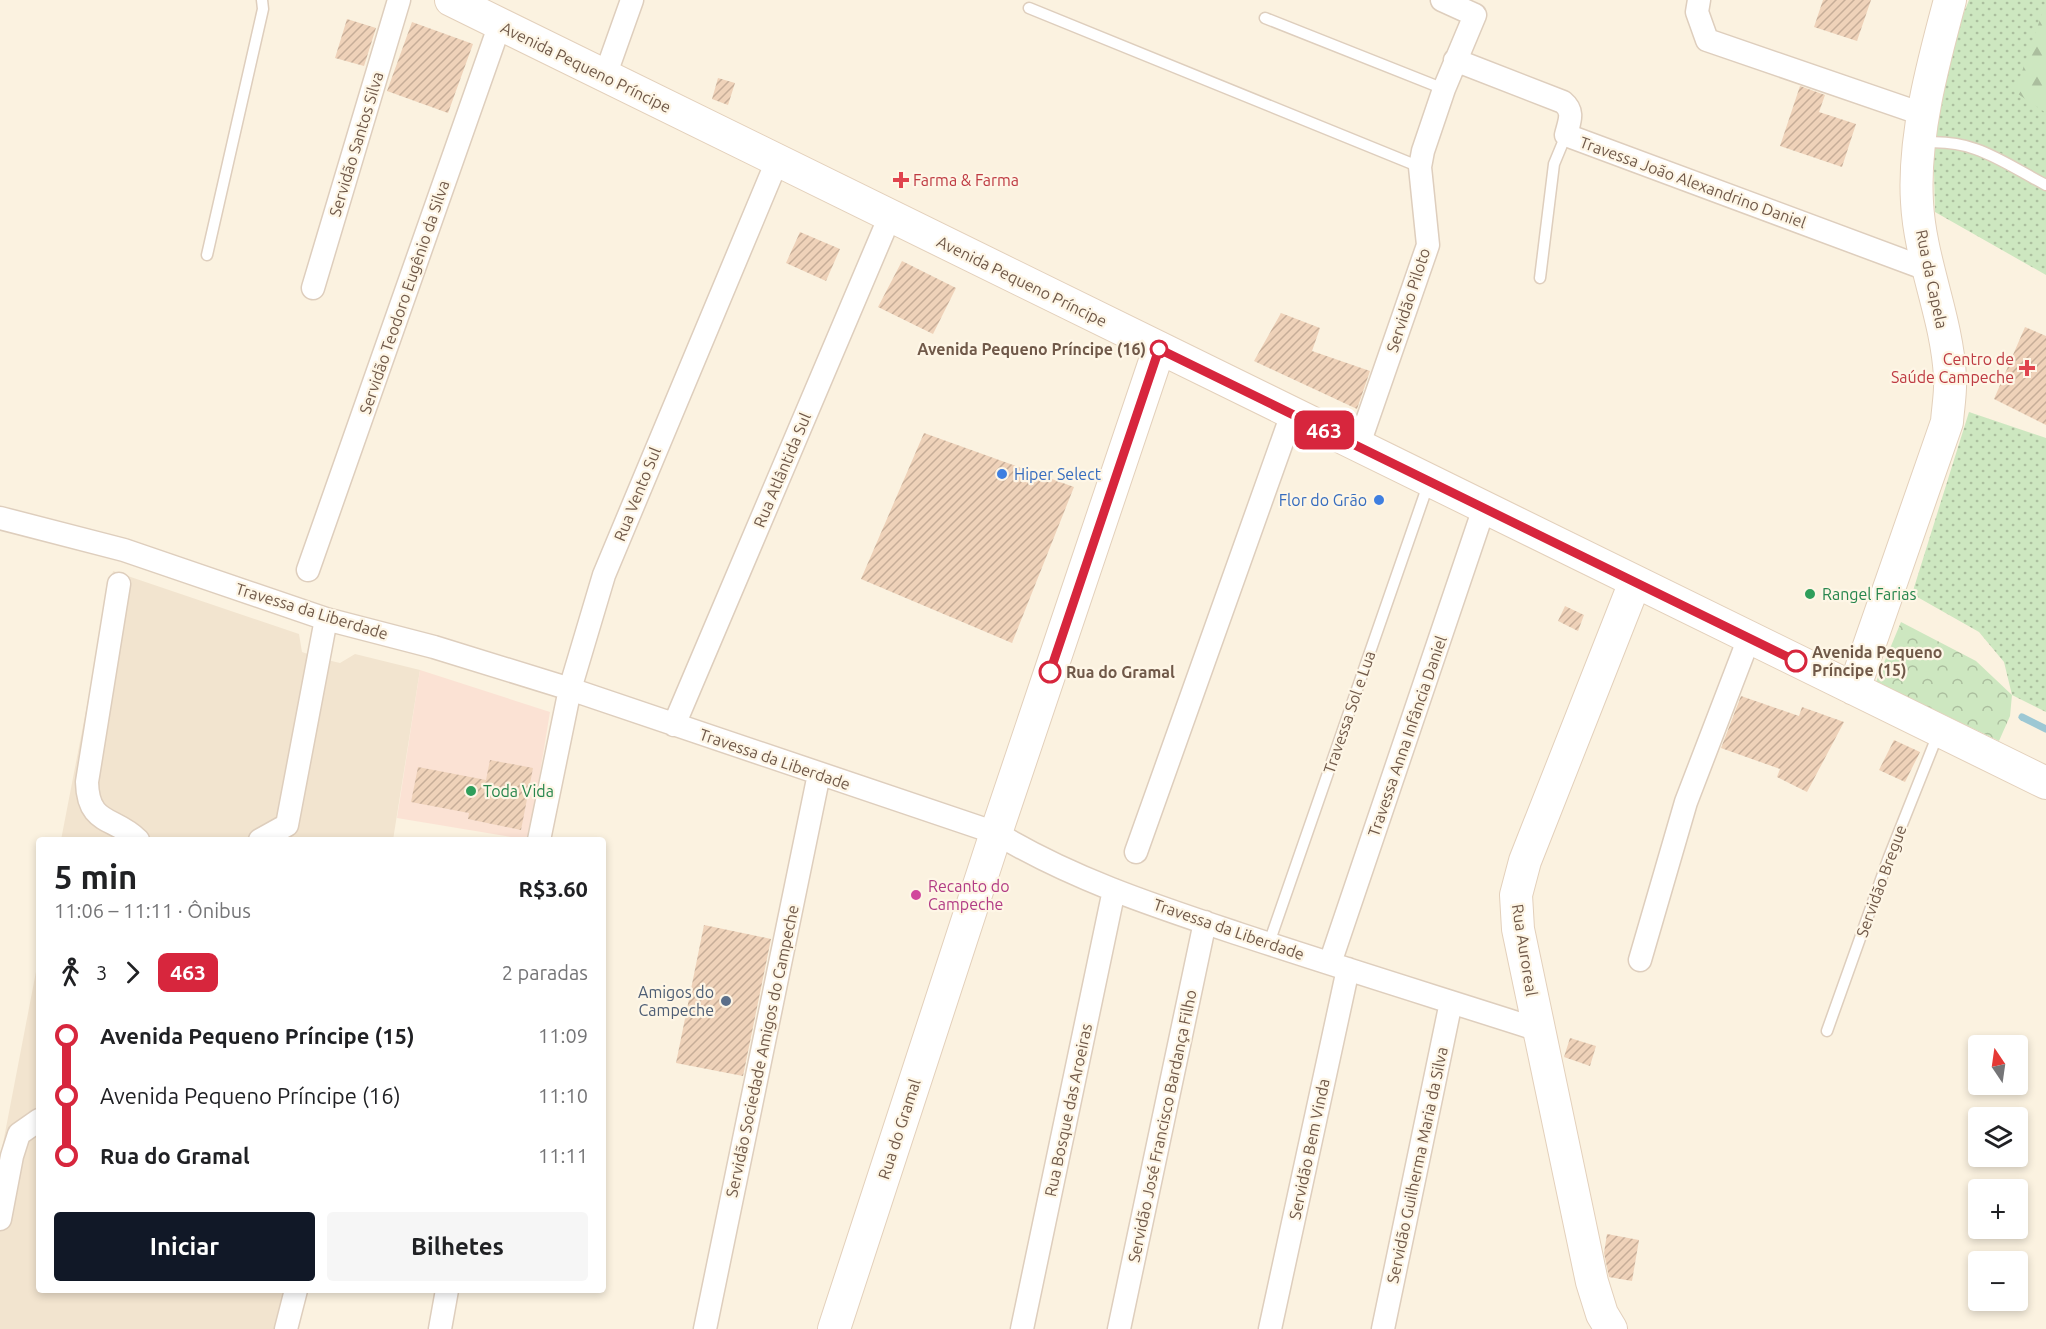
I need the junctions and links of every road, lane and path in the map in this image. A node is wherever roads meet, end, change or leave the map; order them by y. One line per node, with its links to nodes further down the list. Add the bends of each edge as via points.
1 (262, 0): 20 (lane)
2 (399, 0): 23 (street, Servidão Santos Silva)
3 (451, 0): 10 (main road, Avenida Pequeno Príncipe)
4 (632, 0): 12 (street)
5 (1442, 0): 11 (street, Servidão Piloto, via 1475,15)
6 (1699, 0): 14 (street, via 1698,12 1707,40)
7 (1950, 0): 14 (main road, Rua da Capela)
8 (1029, 8): 17 (lane)
9 (1265, 18): 13 (lane)
10 (500, 24): 12 (main road, Avenida Pequeno Príncipe); 30 (street, Servidão Teodoro Eugênio da Silva)
11 (1455, 60): 13 (street, Servidão Piloto); 15 (street, Travessa João Alexandrino Daniel, via 1563,102 1572,114)
12 (605, 76): 16 (main road, Avenida Pequeno Príncipe)
13 (1444, 89): 17 (street, Servidão Piloto)
14 (1922, 129): 18 (lane, via 1944,141 1968,144); 21 (main road, Rua da Capela, via 1917,203)
15 (1566, 135): 21 (street, Travessa João Alexandrino Daniel); 22 (lane, via 1554,164)
16 (777, 161): 19 (main road, Avenida Pequeno Príncipe); 35 (street, Rua Vento Sul, via 604,575)
17 (1420, 167): 26 (street, Servidão Piloto, via 1428,244)
18 (2046, 185)
19 (890, 216): 24 (main road, Avenida Pequeno Príncipe); 37 (street, Rua Atlântida Sul)
20 (207, 255)
21 (1929, 270): 36 (main road, Rua da Capela, via 1951,378 1947,422)
22 (1540, 278)
23 (313, 288)
24 (1159, 349): 25 (main road, Avenida Pequeno Príncipe); 42 (main road, Rua do Gramal)
25 (1292, 414): 26 (main road, Avenida Pequeno Príncipe); 46 (street)
26 (1358, 447): 27 (main road, Avenida Pequeno Príncipe)
27 (1429, 481): 28 (main road, Avenida Pequeno Príncipe); 49 (lane, Travessa Sol e Lua)
28 (1484, 508): 31 (main road, Avenida Pequeno Príncipe); 51 (street, Travessa Anna Infância Daniel)
29 (0, 518): 33 (street, Travessa da Liberdade, via 124,550)
30 (308, 570)
31 (1635, 582): 34 (main road, Avenida Pequeno Príncipe); 53 (main road, Rua Auroreal, via 1519,880 1518,929)
32 (119, 584): 43 (street, via 87,797 102,820)
33 (326, 619): 35 (street, Travessa da Liberdade); 41 (street)
34 (1749, 638): 36 (main road, Avenida Pequeno Príncipe); 50 (street, via 1686,802)
35 (570, 689): 37 (street, Travessa da Liberdade); 45 (street, Rua Vento Sul)
36 (1854, 689): 38 (main road, Avenida Pequeno Príncipe)
37 (674, 724): 39 (street, Travessa da Liberdade)
38 (1939, 731): 40 (main road, Avenida Pequeno Príncipe); 54 (lane, Servidão Bregue)
39 (819, 774): 42 (street, Travessa da Liberdade); 61 (street, Servidão Sociedade Amigos do Campeche)
40 (2046, 783)
41 (293, 833): 44 (street)
42 (996, 833): 47 (street, Travessa da Liberdade, via 1059,868); 62 (main road, Rua do Gramal)
43 (133, 837)
44 (274, 837)
45 (540, 837)
46 (1136, 852)
47 (1114, 890): 48 (street, Travessa da Liberdade); 63 (street, Rua Bosque das Aroeiras)
48 (1205, 922): 49 (street, Travessa da Liberdade); 64 (street, Servidão José Francisco Bardança Filho)
49 (1269, 943): 51 (street, Travessa da Liberdade)
50 (1640, 960)
51 (1339, 966): 52 (street, Travessa da Liberdade); 65 (street, Servidão Bem Vinda)
52 (1451, 1002): 53 (street, Travessa da Liberdade); 66 (street, Servidão Guilherma Maria da Silva)
53 (1539, 1030): 67 (main road, Rua Auroreal, via 1592,1282)
54 (1827, 1031)
55 (36, 1122): 56 (street, via 19,1134)
56 (0, 1219)
57 (295, 1293): 59 (street)
58 (446, 1293): 60 (street)
59 (286, 1329)
60 (440, 1329)
61 (705, 1329)
62 (834, 1329)
63 (1022, 1329)
64 (1119, 1329)
65 (1270, 1329)
66 (1383, 1329)
67 (1611, 1329)

